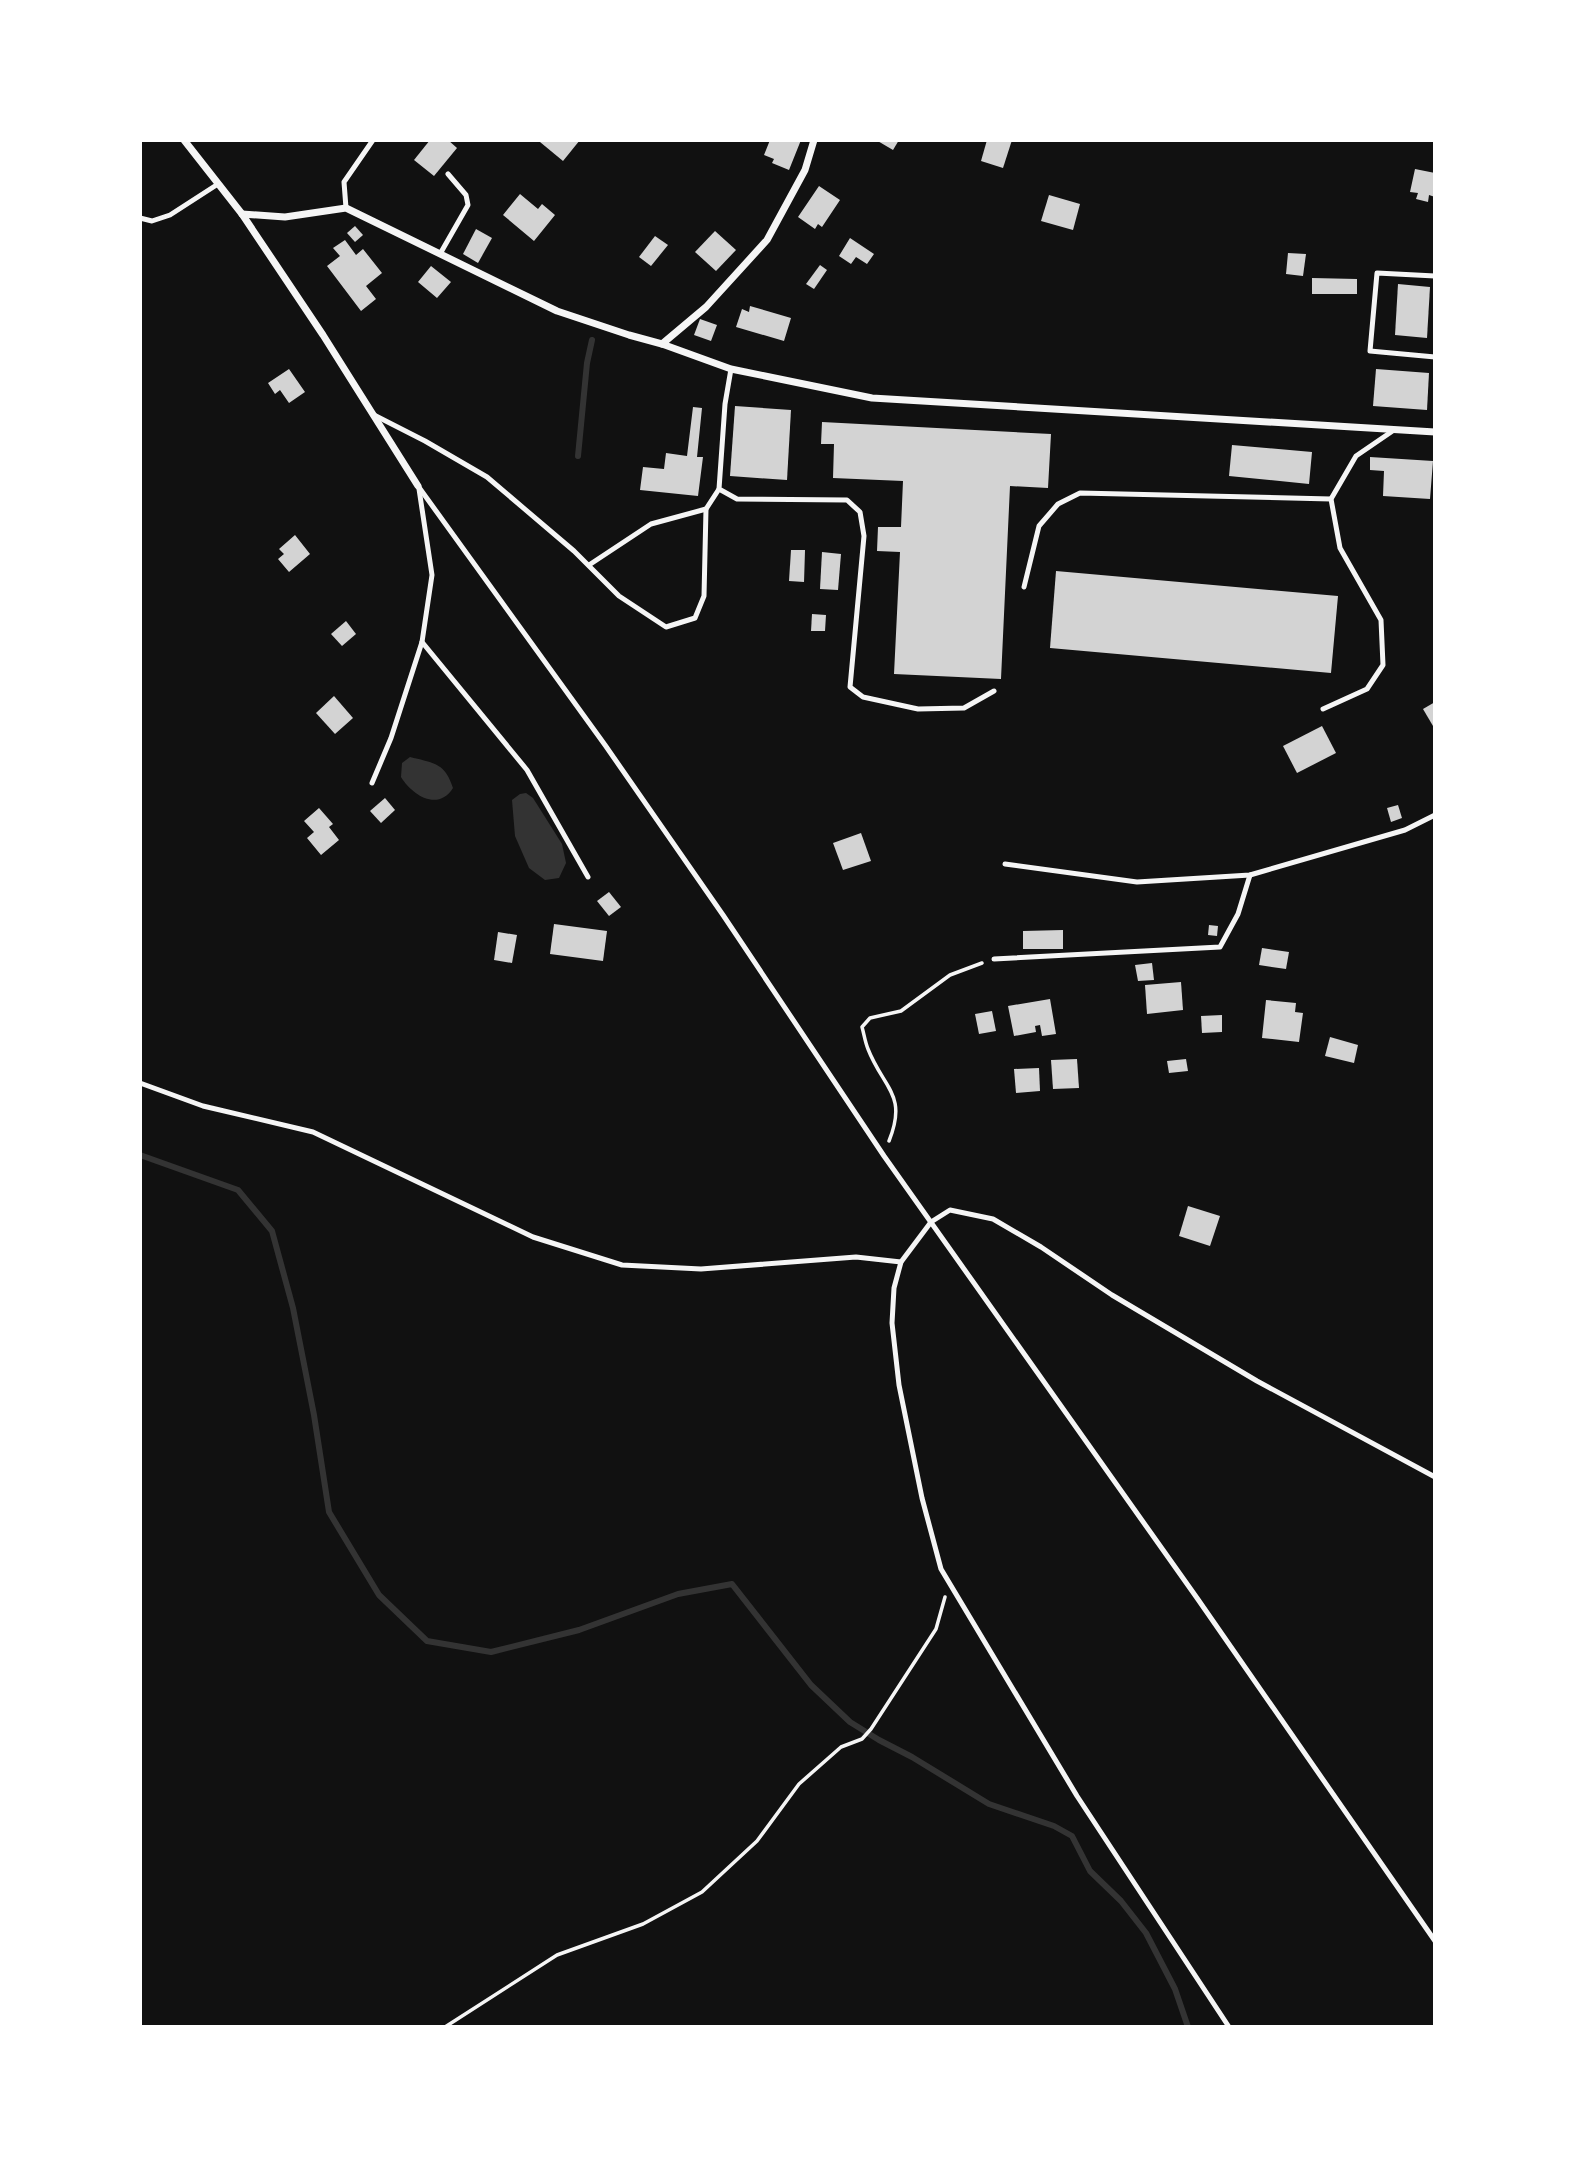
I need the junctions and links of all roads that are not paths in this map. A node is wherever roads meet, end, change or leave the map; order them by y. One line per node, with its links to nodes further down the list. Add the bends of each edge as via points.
1 (184, 140): 5 (street)
2 (373, 140): 6 (lane, via 344,182)
3 (814, 140): 11 (street, via 805,170 767,240 706,307)
4 (448, 174): 9 (lane, via 466,195 468,205)
5 (218, 184): 7 (street); 8 (lane, via 170,215 152,221)
6 (346, 208): 7 (street, via 285,217); 9 (street)
7 (242, 214): 14 (street)
8 (140, 218)
9 (440, 254): 11 (street, via 557,311)
10 (1435, 276): 12 (lane, via 1377,273 1370,351)
11 (662, 344): 13 (street)
12 (1435, 357)
13 (731, 369): 15 (street, via 872,398); 18 (lane)
14 (373, 415): 17 (street); 21 (lane, via 487,477)
15 (1394, 430): 16 (street); 19 (lane, via 1356,456)
16 (1435, 432)
17 (418, 486): 23 (lane, via 432,575); 33 (lane, via 621,767)
18 (719, 489): 20 (lane); 24 (lane, via 737,499 847,500 860,512 864,536 850,687 863,697 918,709 964,708)
19 (1331, 499): 22 (lane, via 1080,493 1058,504 1039,526); 25 (lane, via 1340,548 1381,620 1383,665 1367,689)
20 (706, 509): 21 (lane, via 651,524); 21 (lane, via 704,596 695,618 666,627 619,596)
21 (589, 565)
22 (1024, 587)
23 (422, 642): 26 (lane); 30 (lane, via 527,770)
24 (994, 691)
25 (1323, 709)
26 (372, 783)
27 (1435, 815): 29 (lane, via 1405,830)
28 (1005, 863): 29 (lane, via 1137,882)
29 (1250, 875): 31 (lane, via 1238,914 1220,947)
30 (588, 877)
31 (994, 959)
32 (140, 1083): 34 (lane, via 203,1106 313,1132 533,1237 622,1265 701,1269 856,1257)
33 (930, 1222): 34 (lane); 35 (lane, via 950,1210 993,1219 1257,1381); 36 (lane)
34 (901, 1262): 37 (lane, via 892,1323 899,1385 941,1569 1077,1796)
35 (1435, 1478)
36 (1435, 1941)
37 (1229, 2027)

